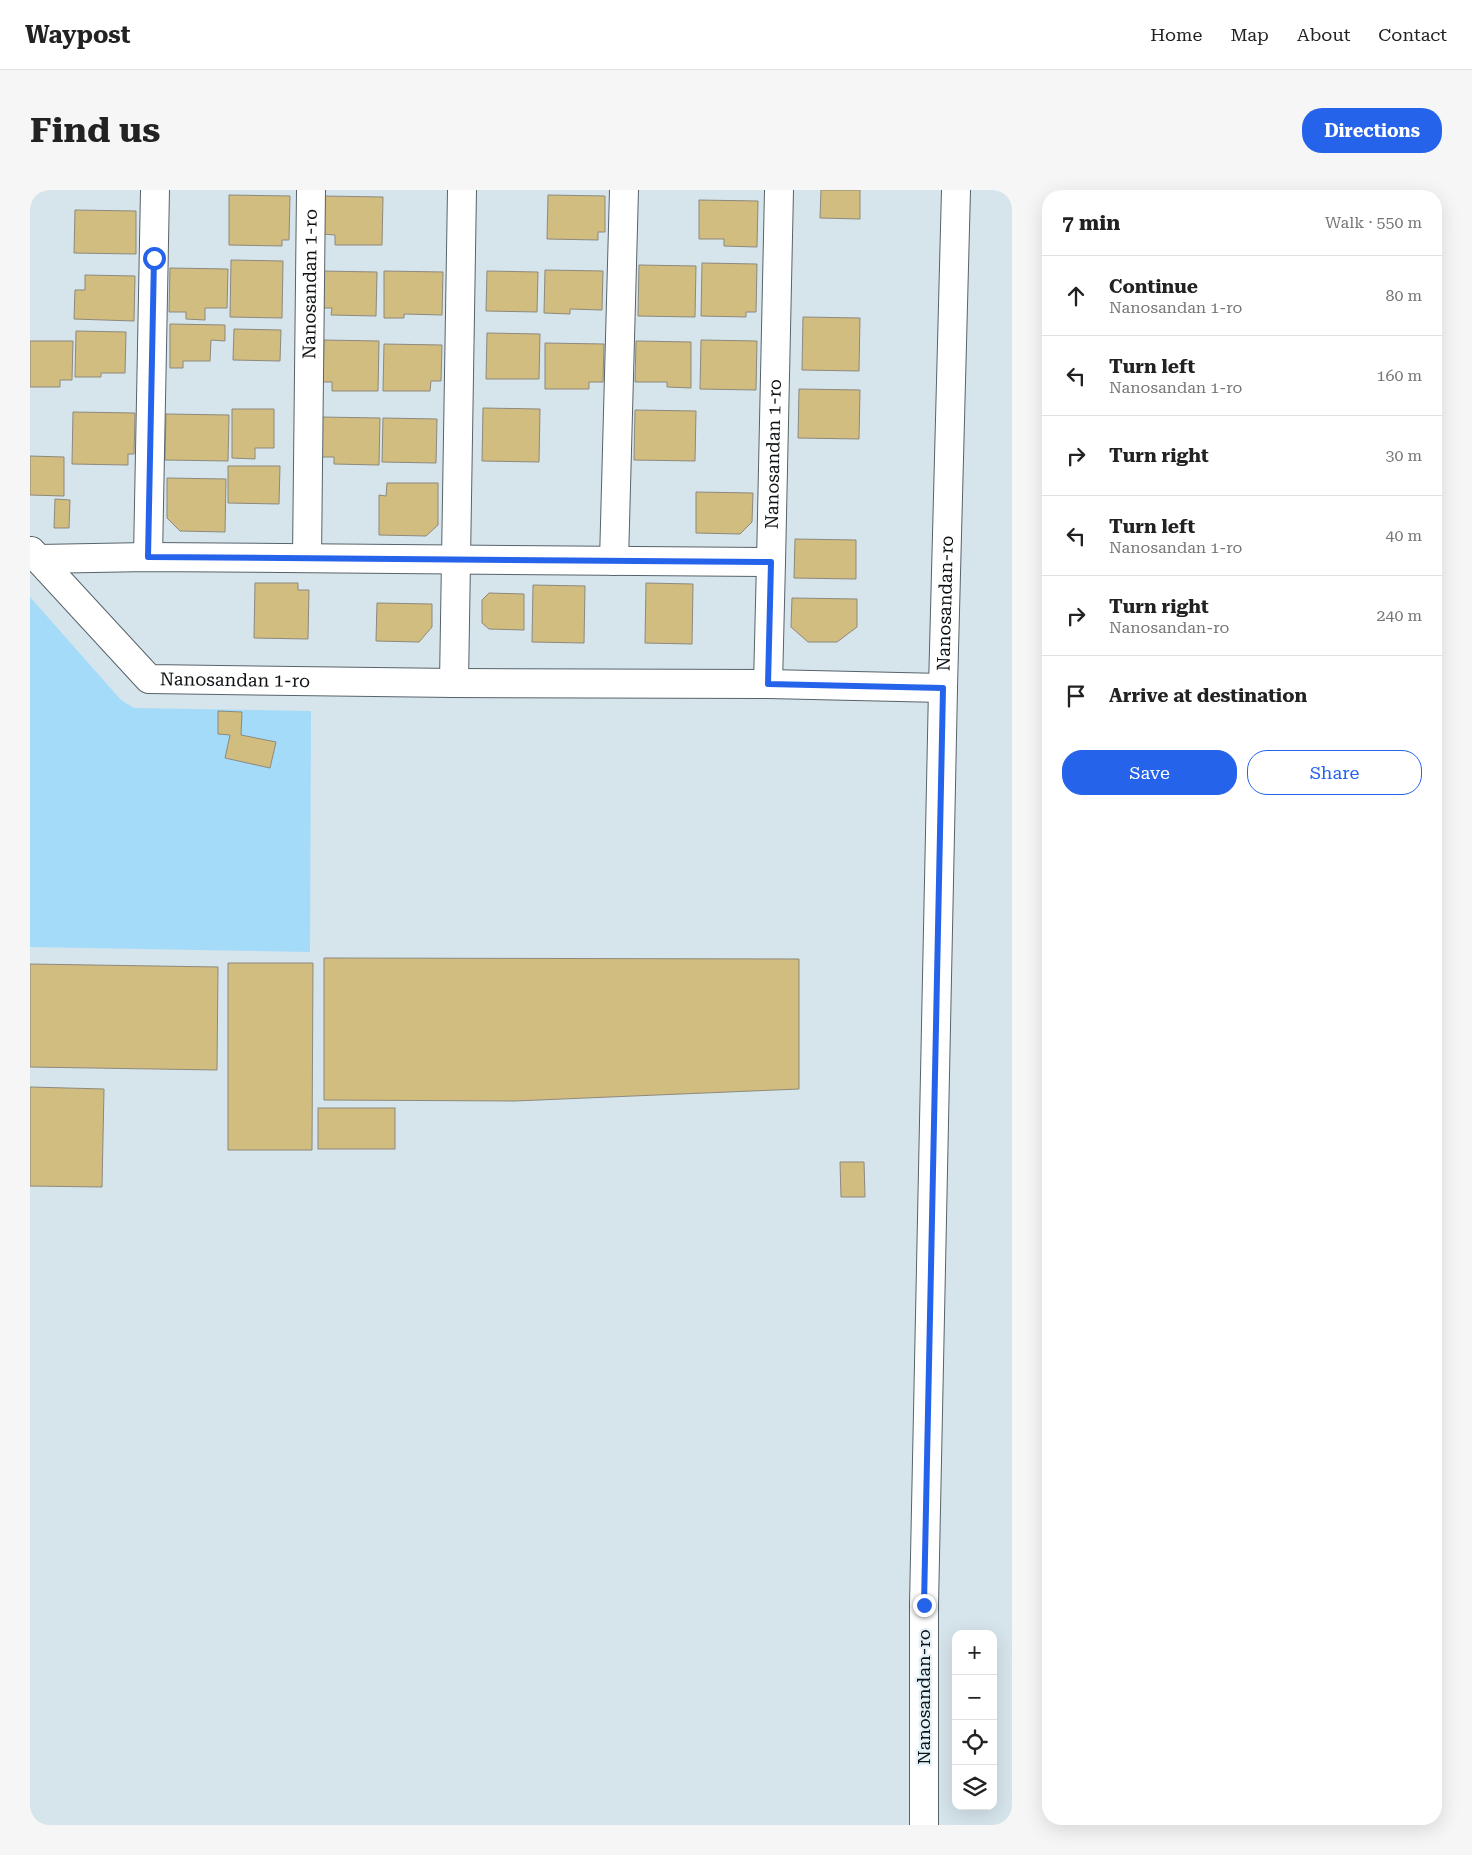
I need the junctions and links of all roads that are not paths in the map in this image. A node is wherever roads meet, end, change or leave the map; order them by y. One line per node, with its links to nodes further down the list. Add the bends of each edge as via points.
1 (155, 190): 8 (street)
2 (311, 190): 9 (street, Nanosandan 1-ro)
3 (462, 190): 10 (street)
4 (624, 190): 11 (street)
5 (779, 190): 12 (street, Nanosandan 1-ro)
6 (956, 190): 15 (street, Nanosandan-ro)
7 (34, 554): 8 (street, Nanosandan 1-ro); 13 (street, Nanosandan 1-ro, via 149,679)
8 (148, 557): 9 (street, Nanosandan 1-ro)
9 (307, 558): 10 (street, Nanosandan 1-ro)
10 (456, 559): 11 (street, Nanosandan 1-ro); 13 (street)
11 (614, 561): 12 (street, Nanosandan 1-ro)
12 (771, 562): 14 (street)
13 (454, 683): 14 (street, Nanosandan 1-ro)
14 (768, 684): 15 (street, Nanosandan 1-ro)
15 (943, 688): 16 (street, Nanosandan-ro, via 924,1605)
16 (924, 1825)

